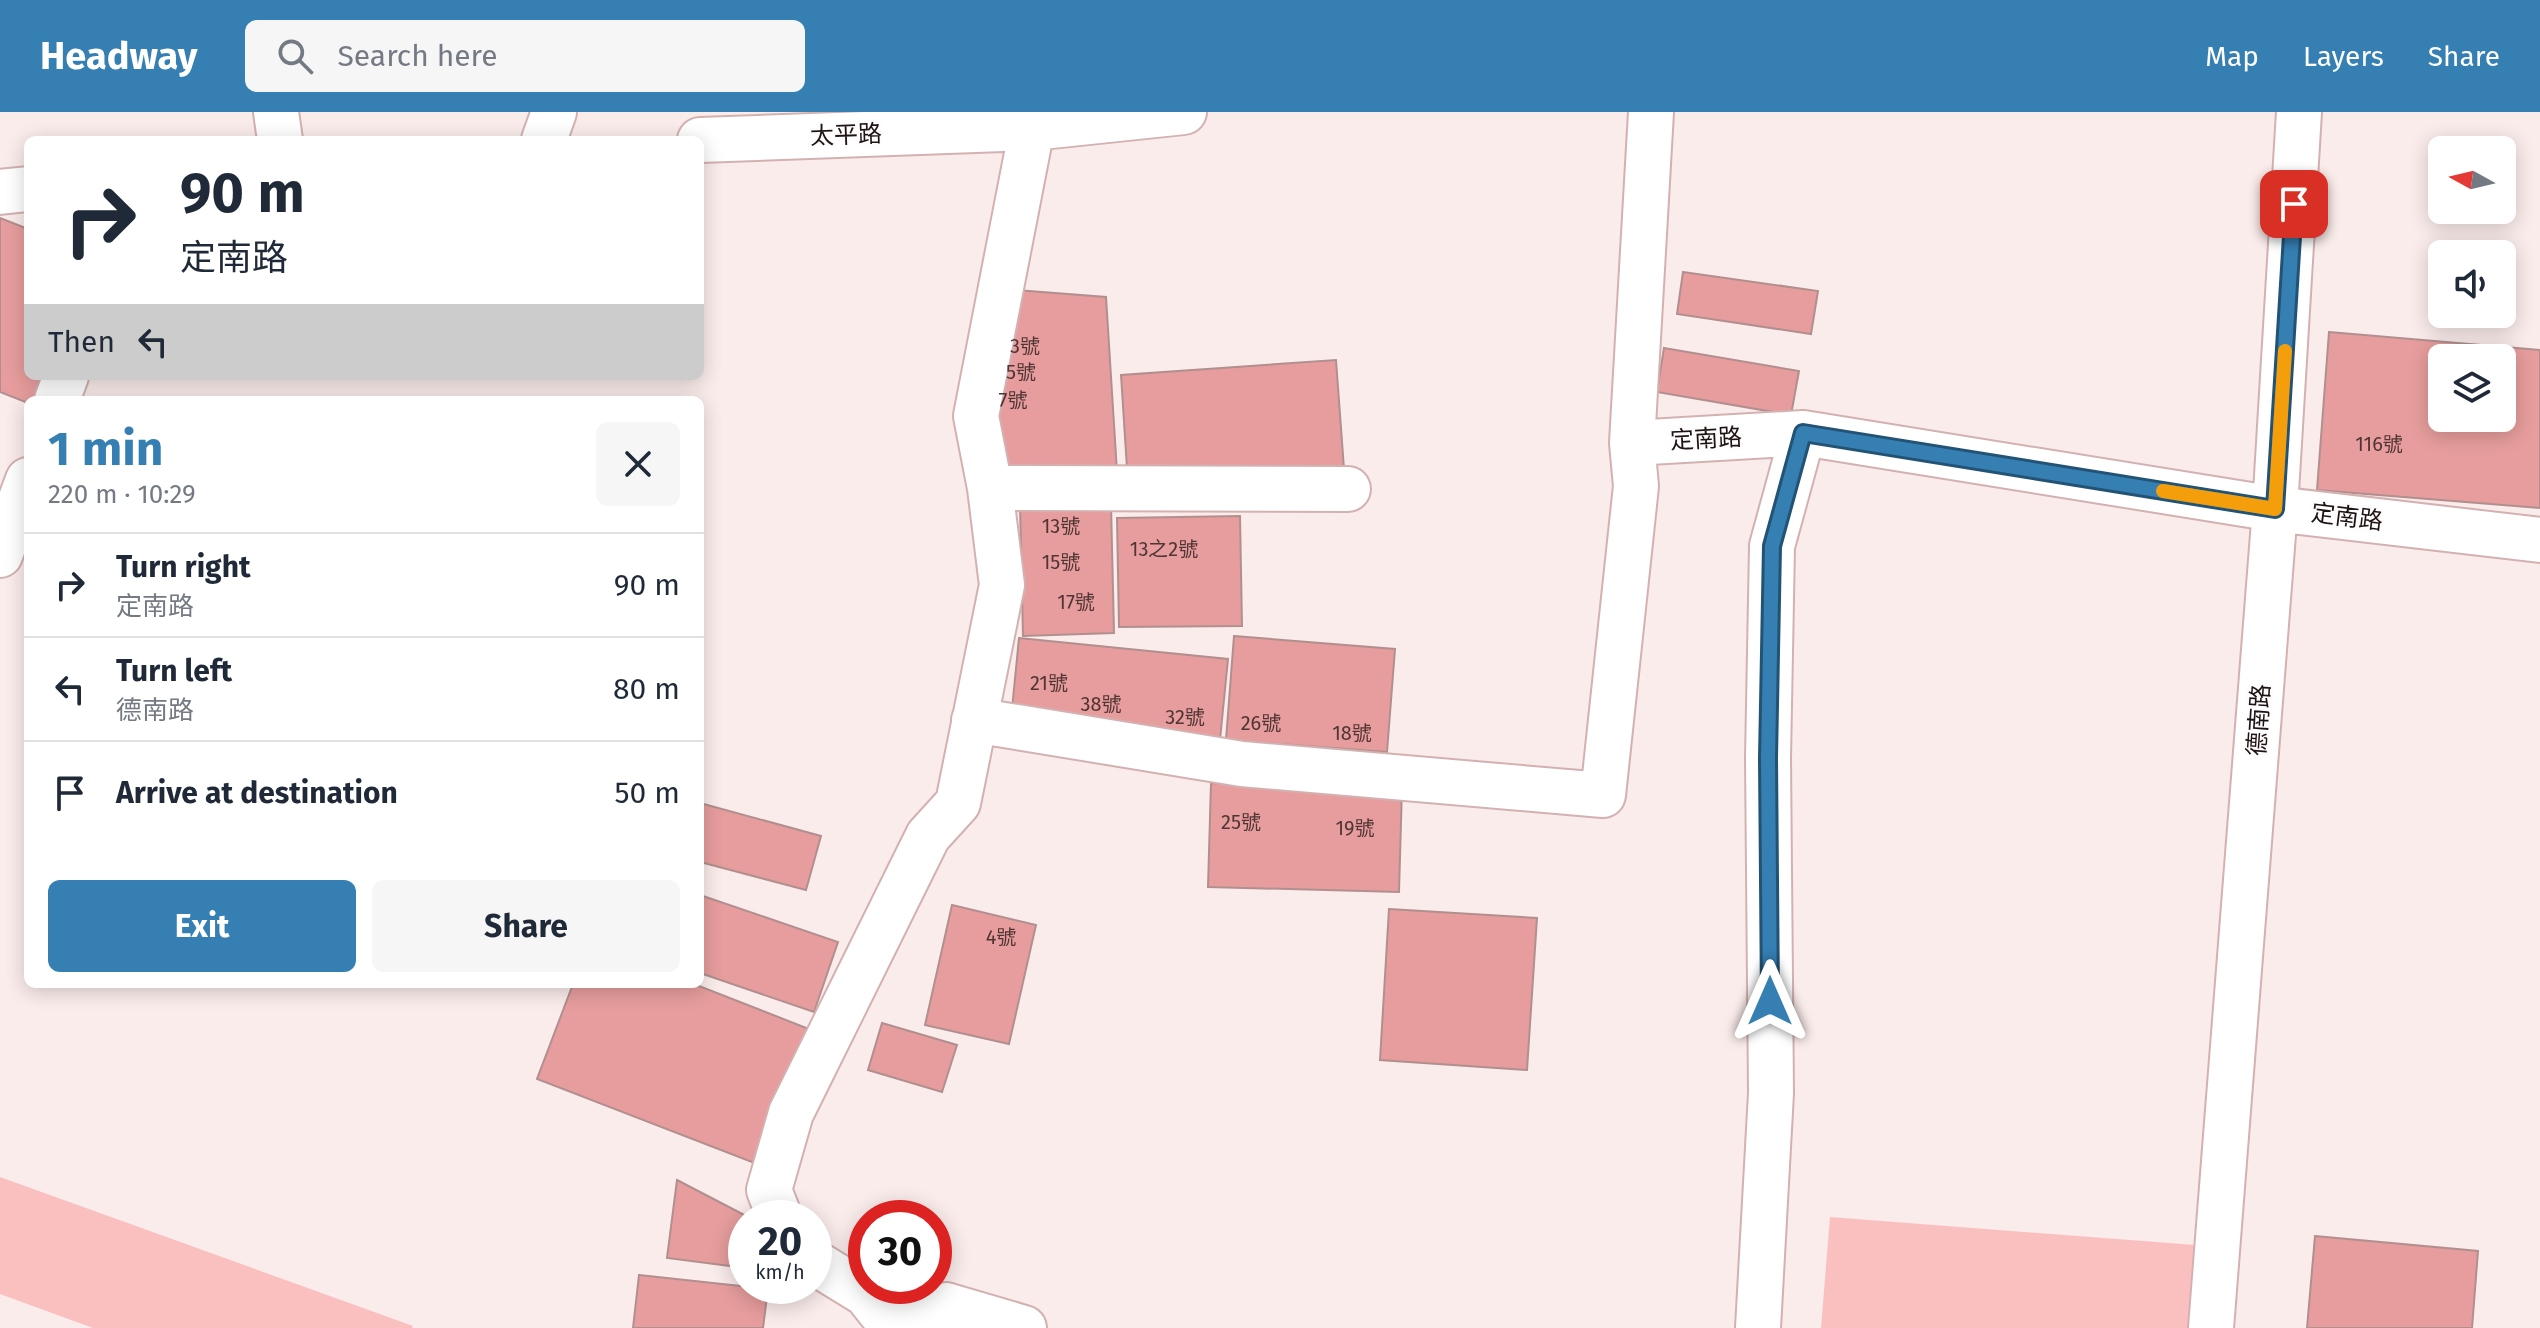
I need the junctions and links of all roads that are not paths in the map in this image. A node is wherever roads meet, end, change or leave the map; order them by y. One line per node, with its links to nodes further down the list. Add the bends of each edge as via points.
1 (276, 112): 7 (street)
2 (554, 112): 8 (street)
3 (1184, 112): 6 (street, 太平路)
4 (1651, 112): 13 (street)
5 (2299, 112): 17 (street, 德南路)
6 (1032, 128): 9 (street, 太平路); 14 (street, via 976,416)
7 (279, 136)
8 (545, 136)
9 (704, 140)
10 (24, 189): 11 (street)
11 (0, 192)
12 (1803, 433): 13 (street, 定南路); 17 (street, 定南路); 26 (street, via 1772,546 1771,1093)
13 (1632, 443): 20 (street, via 1636,486 1603,795 1242,764)
14 (990, 488): 15 (street); 20 (street, via 1002,585)
15 (1348, 489)
16 (24, 491): 19 (street)
17 (2275, 509): 18 (street, 定南路); 27 (street, 德南路)
18 (2540, 540)
19 (0, 555)
20 (974, 720): 21 (street, via 958,803 928,836 791,1113 769,1190)
21 (773, 1200)
22 (832, 1273): 23 (street, via 866,1294)
23 (893, 1328)
24 (903, 1328): 25 (street, via 946,1305)
25 (1024, 1328)
26 (1758, 1328)
27 (2211, 1328)

